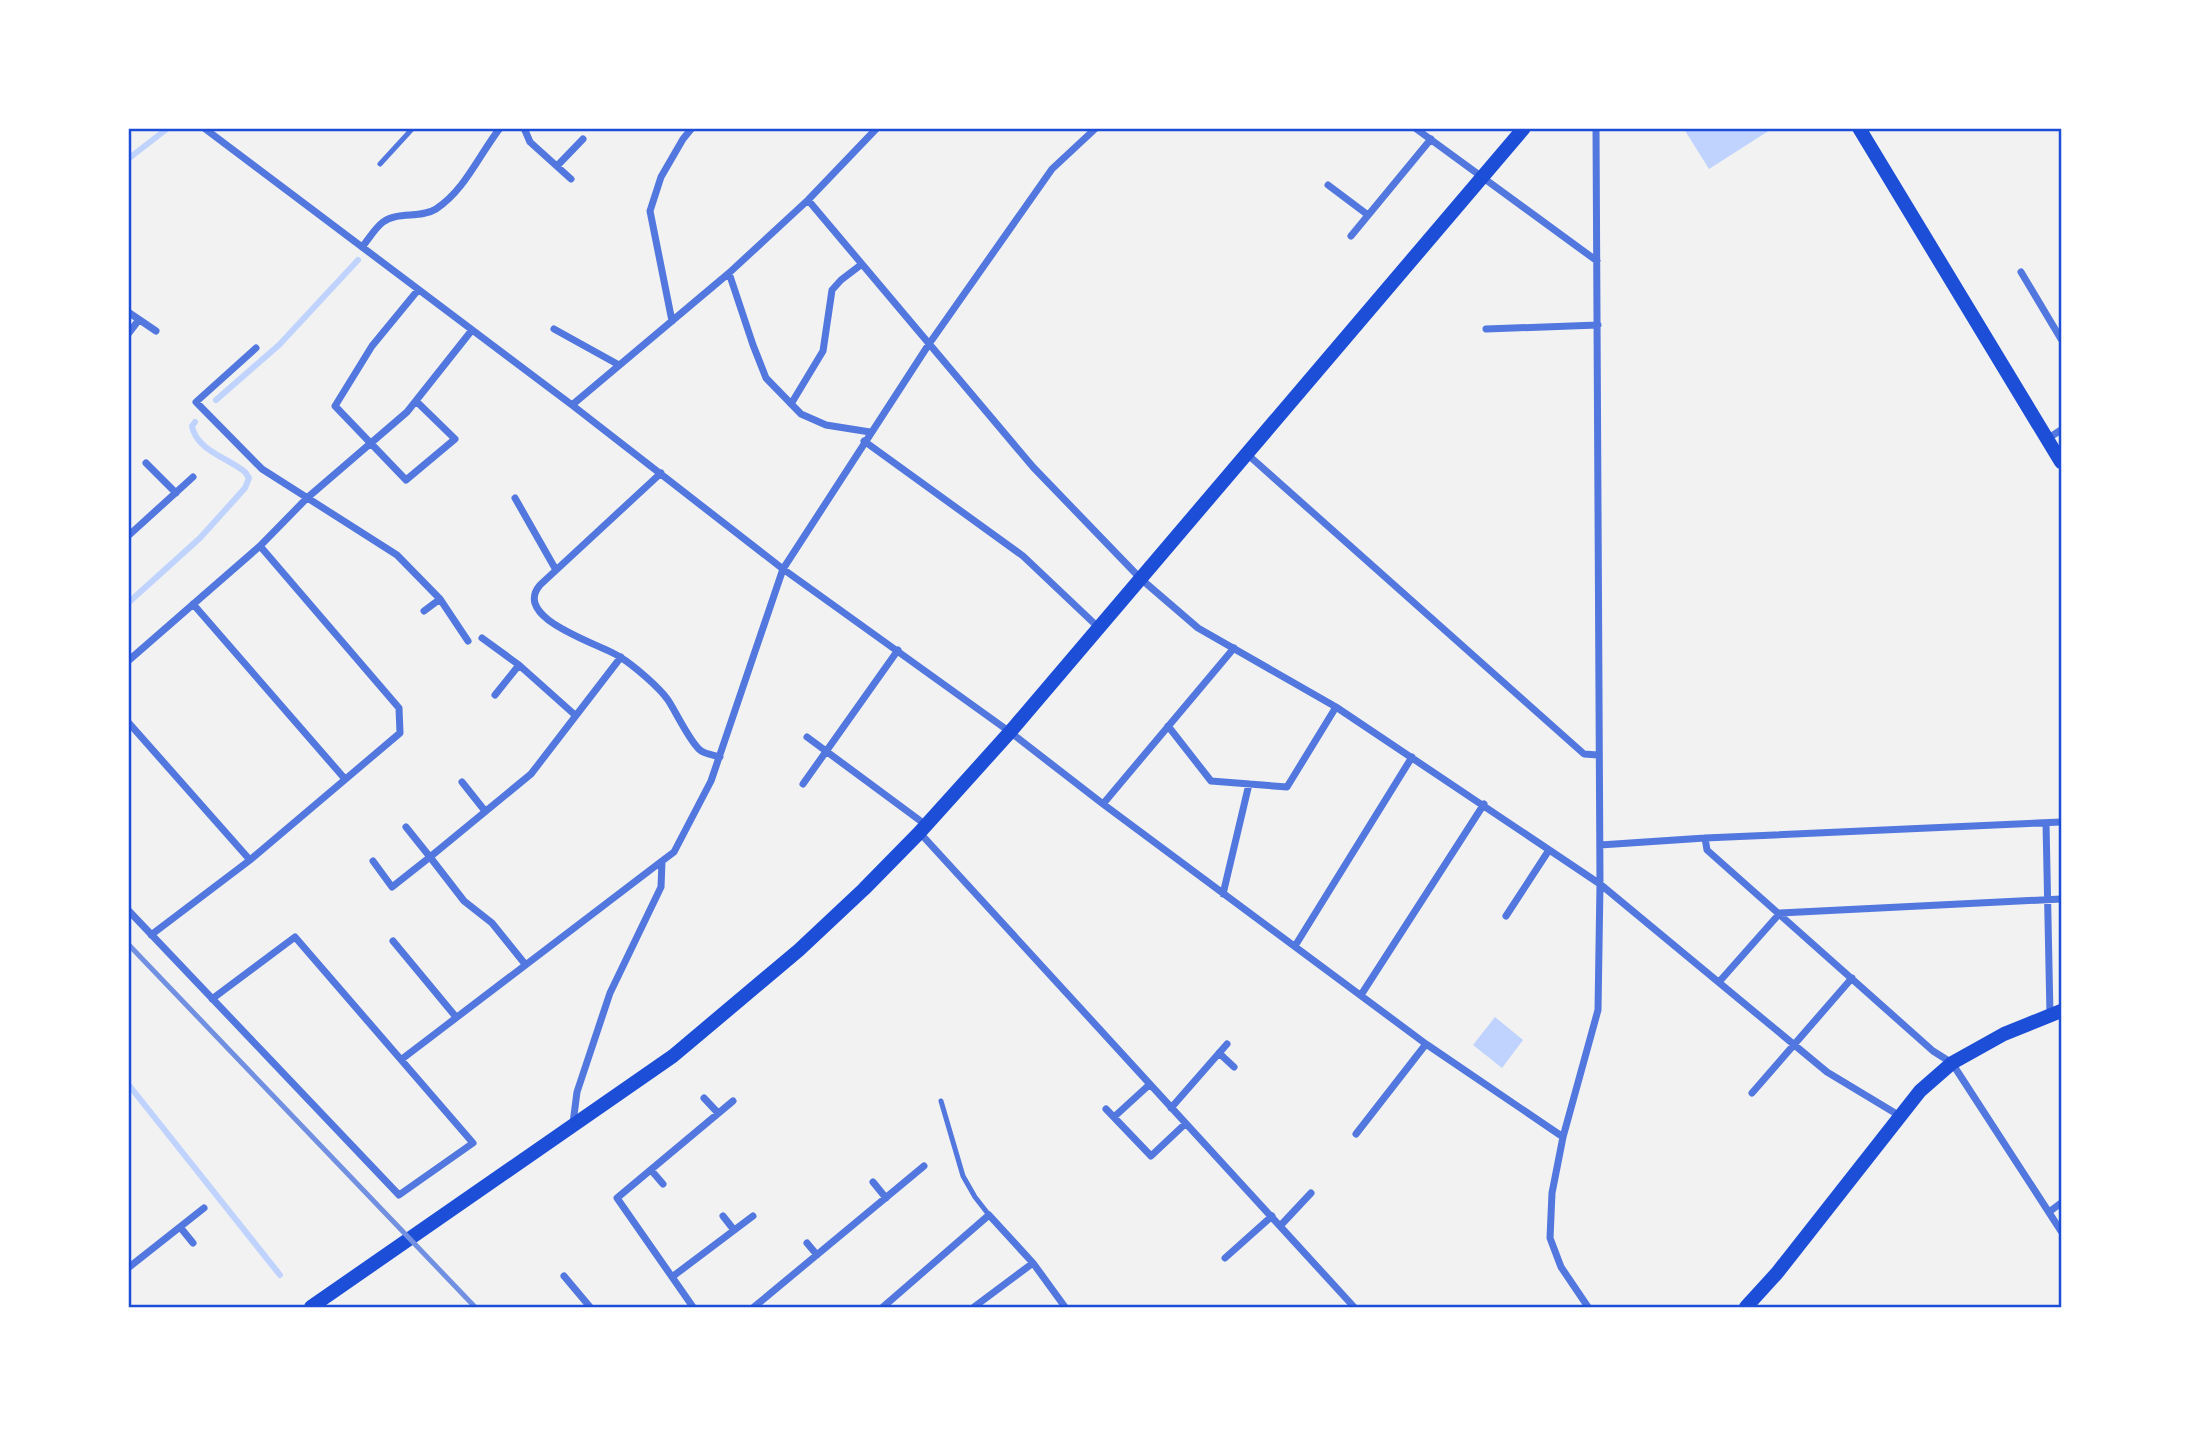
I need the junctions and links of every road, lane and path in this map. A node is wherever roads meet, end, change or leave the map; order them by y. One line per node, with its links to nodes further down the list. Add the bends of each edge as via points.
1 (204, 128): 22 (street)
2 (413, 128): 14 (lane)
3 (500, 128): 22 (street, via 451,197 421,215 383,221)
4 (524, 128): 15 (street, via 530,142)
5 (692, 128): 30 (street, via 661,177 650,211)
6 (877, 128): 19 (street)
7 (1096, 128): 38 (street, via 1052,169)
8 (1415, 128): 13 (street)
9 (1524, 128): 16 (main road)
10 (1596, 128): 23 (street)
11 (1859, 128): 46 (main road)
12 (583, 139): 15 (street)
13 (1431, 139): 16 (street); 20 (street)
14 (380, 163)
15 (557, 166): 17 (street)
16 (1482, 176): 23 (street); 49 (main road)
17 (571, 179)
18 (1328, 185): 20 (street)
19 (808, 200): 24 (street); 25 (street)
20 (1368, 215): 21 (street)
21 (1351, 236)
22 (362, 247): 27 (street)
23 (1597, 261): 31 (street)
24 (862, 264): 38 (street); 42 (street, via 832,290 823,351)
25 (729, 272): 30 (street); 42 (street, via 766,378)
26 (2021, 272): 37 (street)
27 (418, 289): 34 (street); 48 (street, via 372,346 335,405)
28 (128, 313): 29 (street)
29 (138, 321): 35 (street); 36 (street)
30 (672, 321): 40 (street)
31 (1598, 325): 33 (street); 81 (street)
32 (554, 328): 40 (street)
33 (1486, 329)
34 (472, 330): 41 (street); 43 (street)
35 (156, 331)
36 (128, 334)
37 (2061, 339)
38 (929, 344): 45 (street); 61 (street, via 1033,467)
39 (256, 348): 55 (street, via 196,402 262,469)
40 (619, 365): 43 (street)
41 (416, 401): 48 (street); 48 (street, via 455,439 406,480)
42 (791, 404): 45 (street, via 801,414 827,425)
43 (572, 405): 52 (street)
44 (2061, 430): 46 (street)
45 (870, 432): 47 (street)
46 (2047, 439): 50 (main road)
47 (864, 441): 59 (street); 65 (street, via 1023,556)
48 (371, 444): 55 (street)
49 (1247, 454): 61 (main road); 81 (street, via 1584,754)
50 (2061, 462)
51 (146, 463): 54 (street)
52 (662, 473): 59 (street); 60 (street)
53 (193, 477): 54 (street)
54 (176, 493): 57 (street)
55 (307, 498): 58 (street); 62 (street, via 397,555)
56 (515, 498): 60 (street)
57 (128, 536)
58 (260, 546): 63 (street); 84 (street, via 399,708 400,733)
59 (783, 569): 69 (street); 82 (street)
60 (556, 570): 70 (street, via 535,591 538,611 565,632)
61 (1141, 579): 65 (main road); 68 (street, via 1198,628)
62 (440, 599): 64 (street); 67 (street)
63 (193, 604): 71 (street); 84 (street)
64 (424, 611)
65 (1099, 628): 78 (main road)
66 (482, 638): 72 (street)
67 (468, 641)
68 (1234, 648): 74 (street); 77 (street)
69 (898, 650): 78 (street); 80 (street)
70 (621, 657): 75 (street); 82 (street, via 665,697 700,750)
71 (128, 661)
72 (519, 665): 73 (street); 75 (street)
73 (495, 695)
74 (1336, 707): 83 (street); 87 (street, via 1287,787)
75 (575, 715): 90 (street, via 531,774)
76 (128, 722): 99 (street)
77 (1168, 726): 87 (street, via 1211,781); 88 (street)
78 (1010, 732): 88 (street); 94 (main road)
79 (807, 737): 80 (street)
80 (827, 753): 86 (street); 94 (street)
81 (1598, 755): 96 (street)
82 (720, 757): 101 (street, via 674,852)
83 (1412, 757): 89 (street); 111 (street)
84 (345, 779): 99 (street)
85 (462, 782): 90 (street)
86 (803, 784)
87 (1249, 784): 103 (street)
88 (1103, 804): 103 (street)
89 (1484, 804): 97 (street); 115 (street)
90 (485, 811): 98 (street)
91 (2061, 822): 92 (street)
92 (2046, 823): 95 (street); 105 (street)
93 (406, 827): 98 (street)
94 (923, 829): 126 (street); 137 (main road, via 831,921 727,1012 673,1056)
95 (1705, 838): 96 (street); 107 (street, via 1707,850)
96 (1600, 845): 102 (street)
97 (1549, 850): 102 (street); 108 (street)
98 (430, 857): 100 (street, via 393,887); 112 (street)
99 (250, 860): 109 (street)
100 (373, 861)
101 (662, 861): 112 (street); 137 (street, via 661,887 610,993 577,1092)
102 (1600, 884): 114 (street); 139 (street, via 1598,1010)
103 (1223, 894): 111 (street)
104 (2061, 899): 105 (street)
105 (2049, 900): 107 (street); 117 (street)
106 (128, 910): 109 (street)
107 (1780, 913): 113 (street); 114 (street)
108 (1506, 916)
109 (151, 934): 116 (street)
110 (393, 941): 118 (street)
111 (1295, 946): 115 (street)
112 (524, 964): 118 (street)
113 (1852, 978): 121 (street); 124 (street)
114 (1719, 982): 121 (street)
115 (1361, 995): 120 (street)
116 (212, 999): 123 (street, via 295,937); 123 (street, via 399,1195 473,1143)
117 (2056, 1013): 124 (main road, via 2004,1034)
118 (456, 1017): 123 (street)
119 (1227, 1044): 122 (street)
120 (1426, 1044): 138 (street); 139 (street)
121 (1794, 1044): 127 (street); 134 (street, via 1827,1072)
122 (1219, 1053): 125 (street); 132 (street)
123 (402, 1059)
124 (1952, 1063): 134 (main road); 148 (street)
125 (1234, 1067)
126 (1149, 1085): 132 (street); 135 (street)
127 (1752, 1093)
128 (704, 1098): 133 (street)
129 (733, 1101): 133 (street)
130 (940, 1101): 149 (lane, via 963,1176)
131 (1106, 1108): 135 (street)
132 (1171, 1108): 136 (street)
133 (718, 1114): 141 (street)
134 (1900, 1116): 174 (main road)
135 (1114, 1117): 136 (street, via 1152,1156)
136 (1185, 1124): 152 (street)
137 (572, 1125): 165 (main road)
138 (1356, 1134)
139 (1563, 1137): 173 (street, via 1552,1193 1550,1238 1561,1267)
140 (924, 1166): 145 (street)
141 (651, 1170): 143 (street); 164 (street, via 617,1198)
142 (873, 1182): 145 (street)
143 (663, 1184)
144 (1311, 1193): 153 (street)
145 (886, 1198): 159 (street)
146 (2061, 1203): 148 (street)
147 (204, 1208): 154 (street)
148 (2049, 1212): 156 (street)
149 (989, 1215): 161 (street); 169 (street)
150 (723, 1216): 155 (street)
151 (753, 1216): 155 (street)
152 (1272, 1216): 153 (street); 160 (street)
153 (1281, 1225): 172 (street)
154 (180, 1227): 157 (street); 162 (street)
155 (734, 1230): 164 (street)
156 (2061, 1231)
157 (193, 1243)
158 (807, 1243): 159 (street)
159 (817, 1255): 168 (street)
160 (1225, 1258)
161 (1033, 1263): 170 (street); 171 (street)
162 (128, 1268)
163 (564, 1276): 166 (street)
164 (672, 1277): 167 (street)
165 (311, 1307)
166 (590, 1307)
167 (693, 1307)
168 (754, 1307)
169 (883, 1307)
170 (974, 1307)
171 (1065, 1307)
172 (1354, 1307)
173 (1588, 1307)
174 (1746, 1307)

